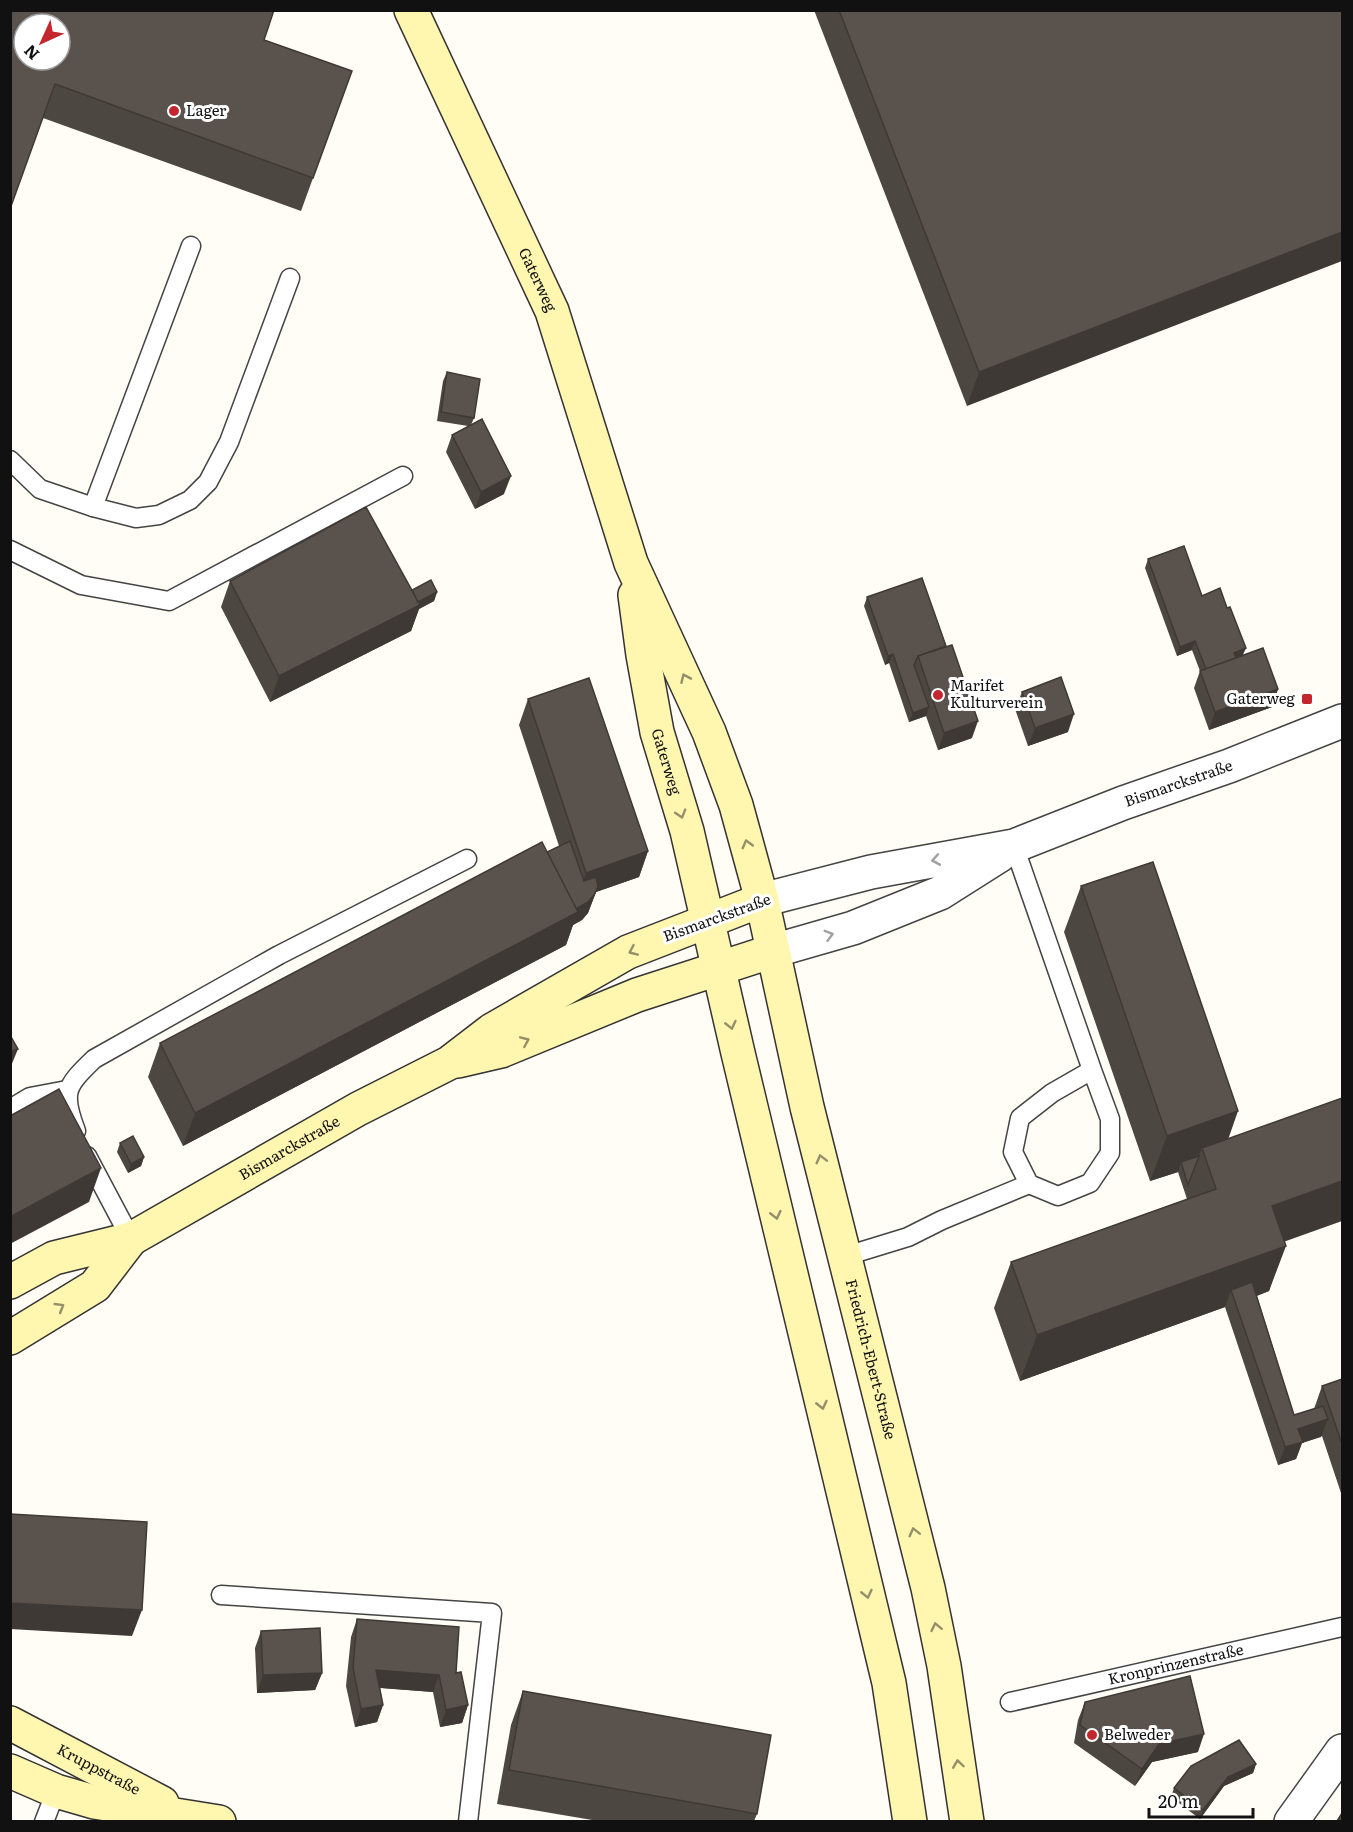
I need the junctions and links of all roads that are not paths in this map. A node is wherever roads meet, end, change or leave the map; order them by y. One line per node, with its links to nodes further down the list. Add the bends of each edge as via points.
1 (411, 10): 8 (main road, Gaterweg, via 552,310)
2 (191, 246): 6 (lane)
3 (290, 278): 6 (lane, via 229,442 208,482 190,500 159,515 136,518)
4 (10, 460): 6 (lane, via 40,489)
5 (403, 476): 7 (lane, via 169,601 81,585)
6 (93, 507)
7 (10, 550)
8 (631, 563): 12 (main road, Gaterweg, one-way to 8, via 736,805 710,732); 13 (main road, Gaterweg, one-way to 13, via 657,732 687,831)
9 (1342, 721): 10 (street, Bismarckstraße)
10 (1014, 846): 12 (street, Bismarckstraße, one-way to 12, via 871,872); 14 (street, Bismarckstraße, one-way to 10, via 853,928 940,893); 17 (lane)
11 (467, 859): 18 (lane, via 279,955 94,1059)
12 (762, 900): 13 (main road, Bismarckstraße); 14 (main road, Friedrich-Ebert-Straße)
13 (706, 921): 15 (main road); 16 (main road, Bismarckstraße, one-way to 16, via 628,952 492,1030)
14 (773, 951): 15 (main road, Bismarckstraße); 22 (main road, Friedrich-Ebert-Straße, one-way to 14, via 807,1107)
15 (719, 968): 16 (main road, Bismarckstraße, one-way to 15, via 501,1051 620,1002); 35 (main road, one-way to 35, via 889,1683)
16 (449, 1062): 21 (main road, Bismarckstraße, via 358,1109)
17 (1092, 1070): 20 (lane, via 1052,1093 1020,1118 1013,1152); 20 (lane, via 1110,1119 1110,1153 1090,1183 1058,1196)
18 (67, 1090): 19 (lane, via 30,1097); 21 (lane, via 78,1136)
19 (10, 1109)
20 (1029, 1184): 22 (lane, via 908,1237)
21 (131, 1239): 23 (main road, Bismarckstraße, via 54,1258); 24 (main road, Bismarckstraße, one-way to 21, via 95,1286)
22 (846, 1256): 36 (main road, Friedrich-Ebert-Straße, one-way to 22, via 928,1588)
23 (10, 1282)
24 (10, 1338)
25 (221, 1595): 34 (lane, via 492,1613)
26 (1342, 1627): 27 (lane, Kronprinzenstraße)
27 (1010, 1702)
28 (10, 1723): 32 (main road, Kruppstraße)
29 (1342, 1751): 37 (street)
30 (10, 1771): 31 (main road, Kruppstraße)
31 (56, 1791): 32 (main road, Kruppstraße, via 94,1802); 33 (lane)
32 (198, 1820)
33 (44, 1821)
34 (468, 1821)
35 (910, 1821)
36 (967, 1821)
37 (1292, 1821)

